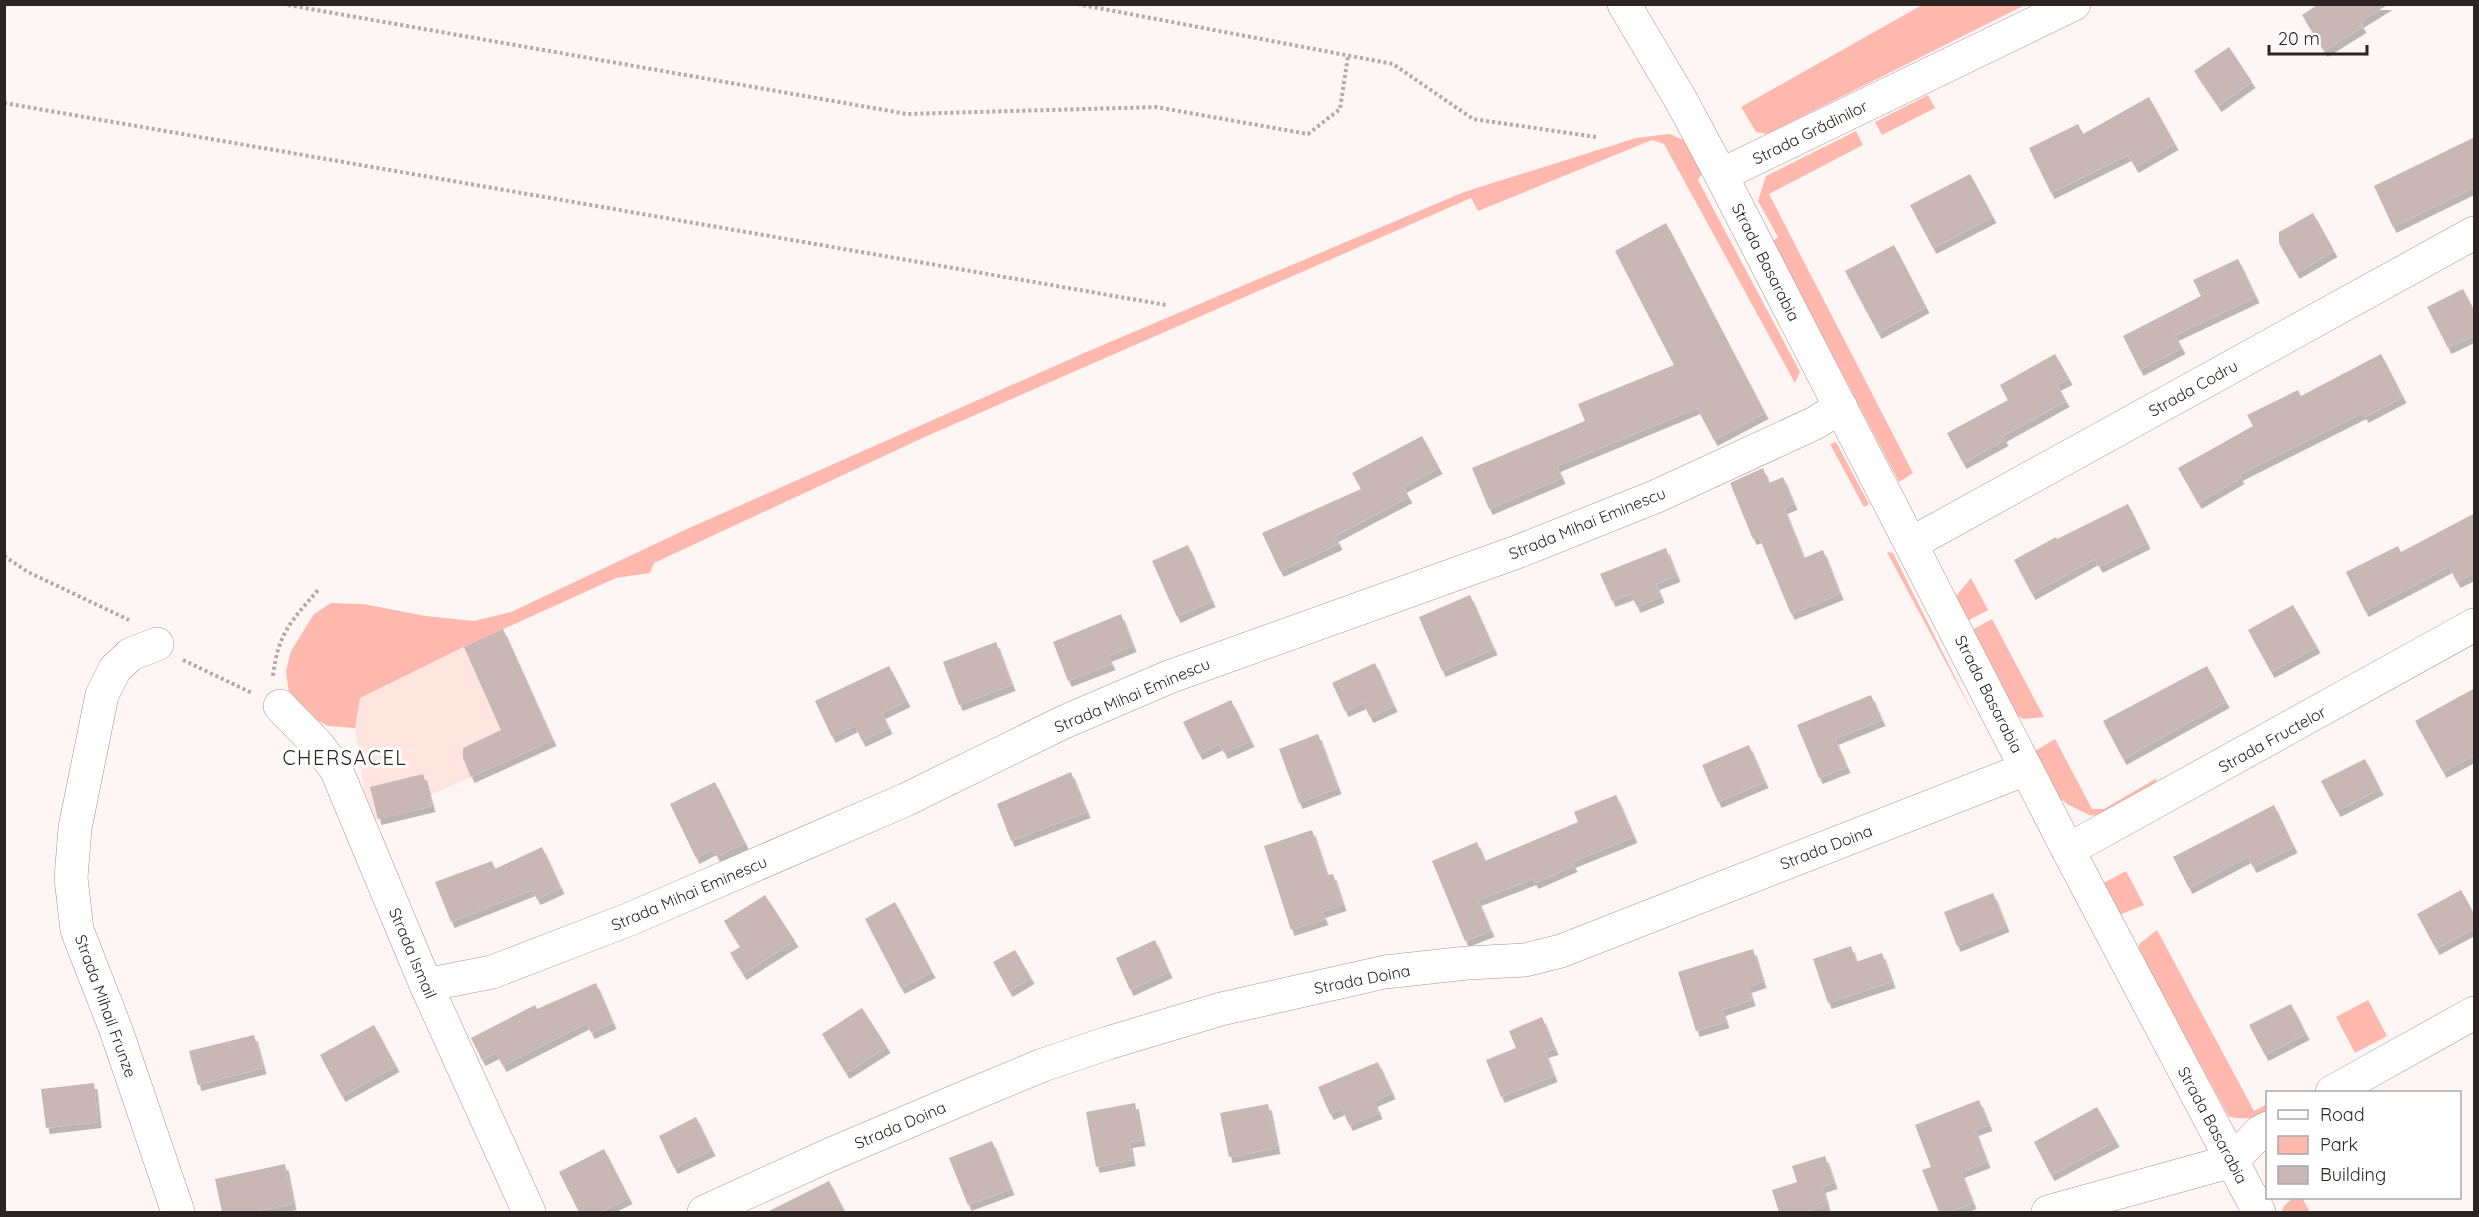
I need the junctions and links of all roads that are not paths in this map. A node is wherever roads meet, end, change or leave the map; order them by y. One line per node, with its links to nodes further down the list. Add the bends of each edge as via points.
1 (1624, 4): 3 (street)
2 (2063, 7): 3 (street, Strada Grădinilor)
3 (1721, 175): 5 (street, Strada Basarabia)
4 (2475, 233): 6 (street, Strada Codru)
5 (1841, 407): 6 (street, Strada Basarabia); 12 (street, Strada Mihai Eminescu, via 1815,423 1657,496 1517,552 1169,677 1064,722 905,800 630,919 492,972)
6 (1912, 543): 10 (street, Strada Basarabia)
7 (2475, 625): 11 (street, Strada Fructelor)
8 (157, 644): 17 (street, Strada Mihail Frunze, via 131,654 115,669 102,695 77,818 70,878 77,930)
9 (280, 706): 12 (street, Strada Ismail, via 336,769)
10 (2026, 769): 11 (street, Strada Basarabia); 19 (street, Strada Doina, via 1561,951 1525,960 1385,972 1221,1009 1108,1043 1043,1065)
11 (2068, 850): 16 (street, Strada Basarabia)
12 (426, 985): 18 (street, Strada Ismail)
13 (2475, 1013): 14 (street)
14 (2334, 1091)
15 (2266, 1129): 16 (street)
16 (2232, 1161): 20 (street); 21 (street, Strada Basarabia)
17 (178, 1212)
18 (529, 1212)
19 (704, 1212)
20 (2048, 1212)
21 (2259, 1212)

